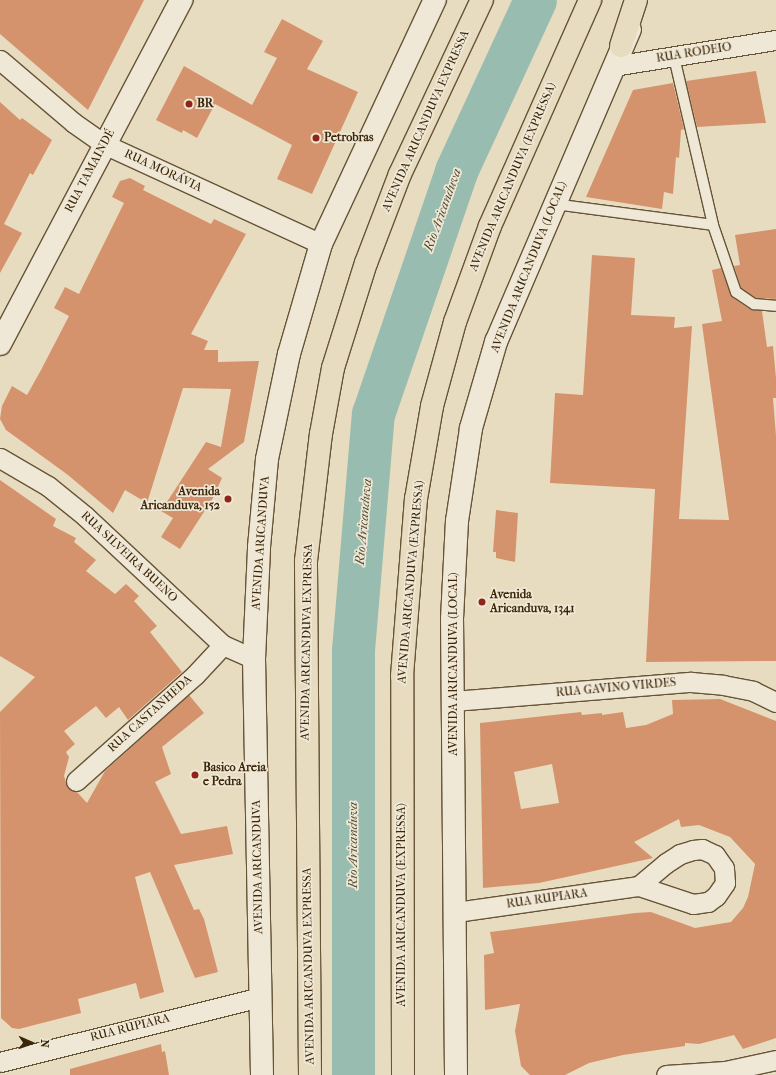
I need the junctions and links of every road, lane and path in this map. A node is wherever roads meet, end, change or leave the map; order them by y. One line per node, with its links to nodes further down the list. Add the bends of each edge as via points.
1 (181, 0): 11 (main road, RUA TAMAINDÉ)
2 (435, 0): 14 (main road, AVENIDA ARICANDUVA)
3 (482, 0): 29 (highway, AVENIDA ARICANDUVA EXPRESSA, via 400,174 366,262 333,368 321,434 306,561)
4 (590, 0): 30 (highway, AVENIDA ARICANDUVA (EXPRESSA), via 490,226 455,322 432,406 416,499 402,676)
5 (636, 0): 8 (highway)
6 (645, 0): 8 (main road, AVENIDA ARICANDUVA (LOCAL))
7 (776, 40): 9 (street, RUA RODEIO)
8 (617, 56): 9 (street, RUA RODEIO); 12 (main road, AVENIDA ARICANDUVA (LOCAL))
9 (674, 57): 13 (lane)
10 (0, 60): 11 (street, RUA MORÁVIA, via 74,123)
11 (104, 144): 14 (street, RUA MORÁVIA); 16 (main road, RUA TAMAINDÉ)
12 (554, 204): 13 (lane); 20 (main road, AVENIDA ARICANDUVA (LOCAL), via 496,342 472,428 457,521 452,619)
13 (714, 225): 15 (lane, via 736,292 754,304)
14 (321, 244): 19 (main road, AVENIDA ARICANDUVA, via 289,354 267,459 259,547)
15 (776, 309)
16 (0, 344)
17 (0, 458): 18 (street, RUA SILVEIRA BUENO, via 48,486 85,516)
18 (223, 645): 19 (street, RUA SILVEIRA BUENO); 22 (street, RUA CASTANHEDA, via 195,675)
19 (254, 659): 25 (main road, AVENIDA ARICANDUVA)
20 (453, 700): 21 (street, RUA GAVINO VIRDES, via 691,682 753,691); 24 (main road, AVENIDA ARICANDUVA (LOCAL))
21 (776, 702)
22 (76, 780)
23 (639, 886): 24 (street, RUA RUPIARA)
24 (456, 912): 31 (main road, AVENIDA ARICANDUVA (LOCAL))
25 (260, 997): 27 (street, RUA RUPIARA); 28 (main road, AVENIDA ARICANDUVA)
26 (776, 1060): 32 (street, via 725,1071)
27 (0, 1062)
28 (262, 1075)
29 (310, 1075)
30 (403, 1075)
31 (456, 1075)
32 (666, 1075)

